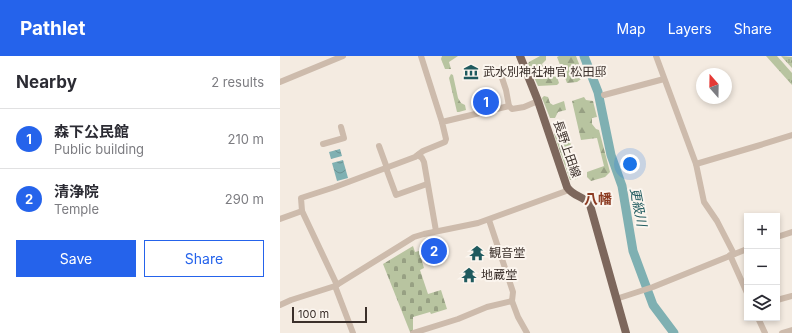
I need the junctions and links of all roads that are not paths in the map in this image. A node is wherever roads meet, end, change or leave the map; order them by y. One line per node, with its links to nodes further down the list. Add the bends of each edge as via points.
1 (344, 56): 7 (street)
2 (421, 56): 11 (street)
3 (520, 56): 9 (main road, 長野上田線)
4 (656, 56): 6 (street)
5 (502, 78): 10 (street)
6 (664, 79): 8 (street); 17 (street)
7 (280, 82)
8 (604, 95)
9 (538, 101): 10 (street, via 524,107 512,109); 20 (main road, 長野上田線)
10 (509, 106): 11 (street)
11 (442, 122): 16 (street, via 445,142)
12 (341, 127): 14 (street, via 344,138)
13 (792, 135): 17 (street)
14 (323, 144)
15 (380, 146): 18 (street)
16 (418, 155): 18 (street); 19 (street, via 424,162)
17 (696, 164): 28 (street, via 704,202 718,221)
18 (387, 168): 19 (street, via 396,195); 21 (street, via 301,198)
19 (427, 184): 24 (street)
20 (569, 190): 23 (street); 32 (main road, 長野上田線, via 590,205)
21 (302, 211): 22 (street); 30 (street)
22 (280, 219)
23 (489, 220): 24 (street); 34 (street, via 513,292)
24 (436, 231): 30 (street, via 414,237)
25 (792, 232): 26 (street)
26 (780, 236)
27 (744, 250): 28 (street)
28 (732, 254): 29 (street); 32 (street, via 651,288)
29 (744, 285)
30 (336, 286): 35 (street); 38 (street)
31 (792, 296): 33 (street)
32 (616, 299): 41 (main road, 長野上田線)
33 (780, 299)
34 (512, 301): 39 (street); 40 (street)
35 (280, 305)
36 (759, 321): 42 (street)
37 (792, 330): 43 (street)
38 (353, 333)
39 (413, 333)
40 (528, 333)
41 (626, 333)
42 (765, 333)
43 (782, 333)

